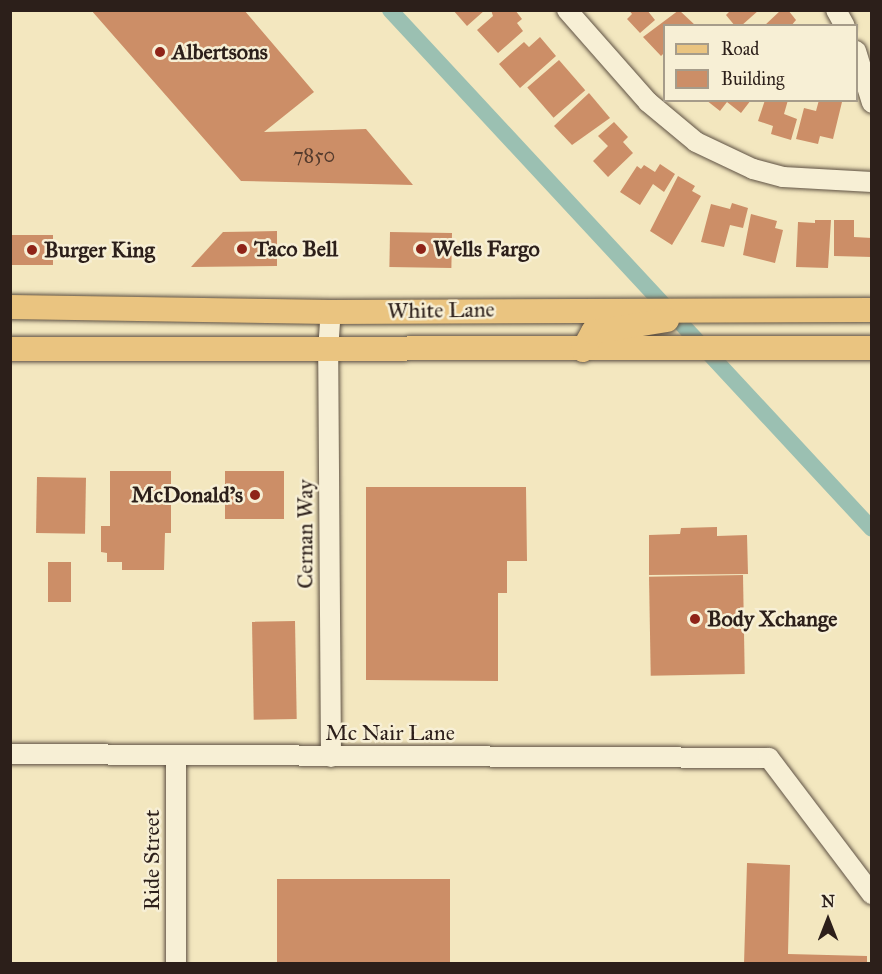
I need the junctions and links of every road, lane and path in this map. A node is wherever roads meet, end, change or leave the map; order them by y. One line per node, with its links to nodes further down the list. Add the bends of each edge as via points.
1 (567, 10): 6 (street, via 648,102 696,142 743,165 783,177)
2 (836, 10): 3 (street)
3 (844, 24)
4 (858, 58): 5 (street)
5 (872, 104)
6 (872, 182)
7 (10, 307): 9 (main road, White Lane)
8 (872, 310): 10 (main road, White Lane, via 738,308)
9 (331, 312): 10 (main road, White Lane); 13 (street, Cernan Way)
10 (607, 329): 11 (main road, White Lane, via 740,349); 13 (main road, White Lane, via 583,350)
11 (872, 348)
12 (10, 349): 13 (main road, White Lane)
13 (328, 351): 16 (street, Cernan Way)
14 (10, 754): 15 (street, Mc Nair Lane)
15 (176, 756): 16 (street, Mc Nair Lane); 18 (street, Ride Street)
16 (331, 757): 17 (street, Mc Nair Lane, via 769,758)
17 (872, 894)
18 (176, 963)

